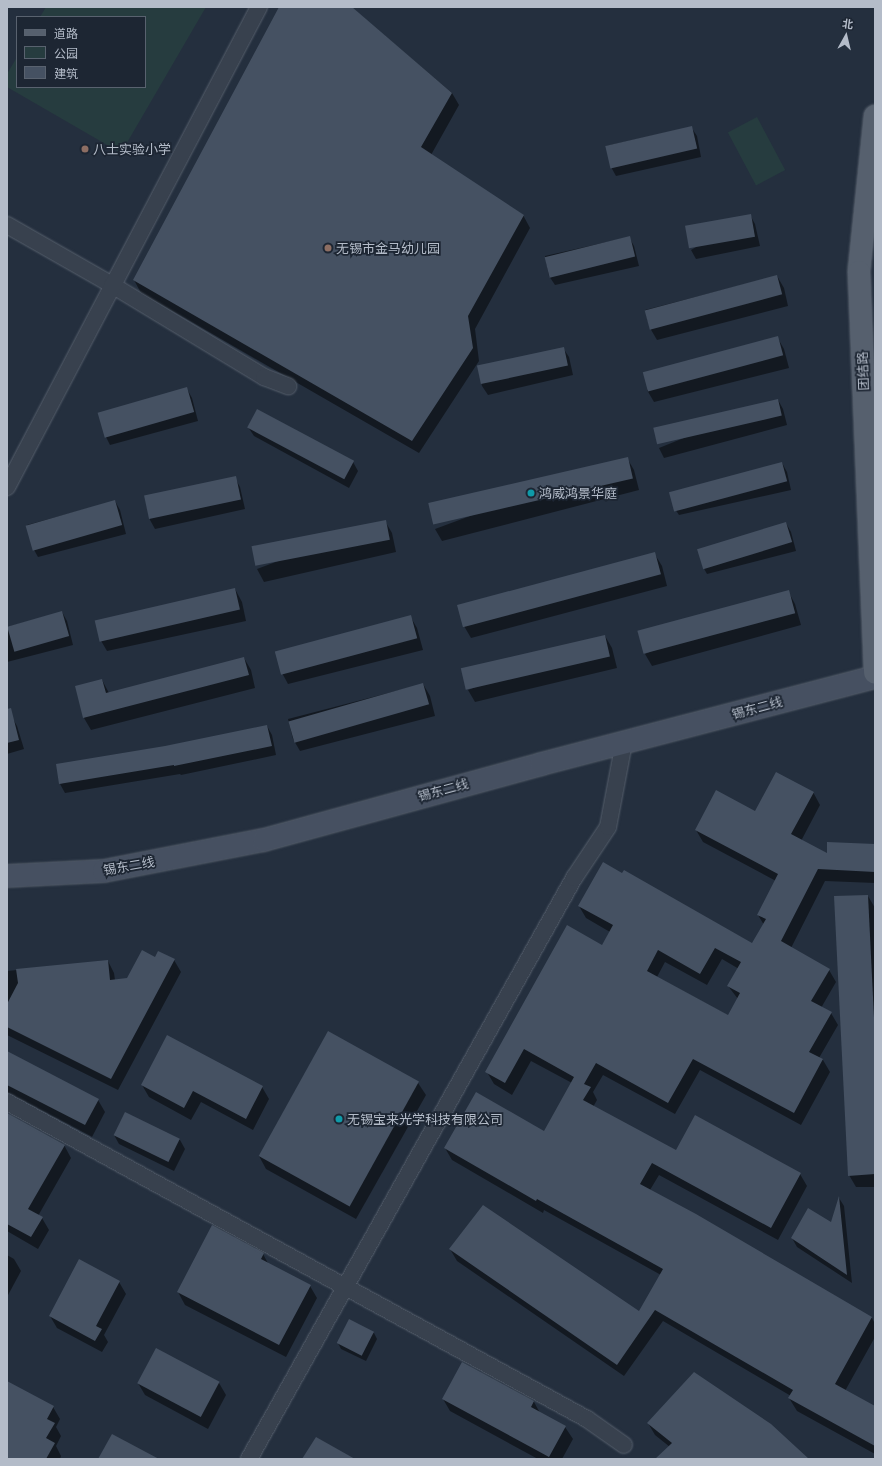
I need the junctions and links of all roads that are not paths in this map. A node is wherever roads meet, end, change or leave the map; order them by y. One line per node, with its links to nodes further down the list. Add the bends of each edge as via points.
1 (259, 7): 4 (street)
2 (875, 116): 7 (main road, 团结路, via 859,272)
3 (7, 225): 4 (street)
4 (112, 285): 5 (street, via 264,377); 6 (street)
5 (288, 386)
6 (7, 487)
7 (875, 674)
8 (875, 677): 9 (main road, 锡东二线)
9 (624, 742): 10 (main road, 锡东二线, via 264,840 104,871); 12 (street, via 608,828 574,878)
10 (7, 876)
11 (7, 1102): 12 (street)
12 (344, 1286): 13 (street, via 587,1419); 14 (street)
13 (624, 1446)
14 (249, 1459)

